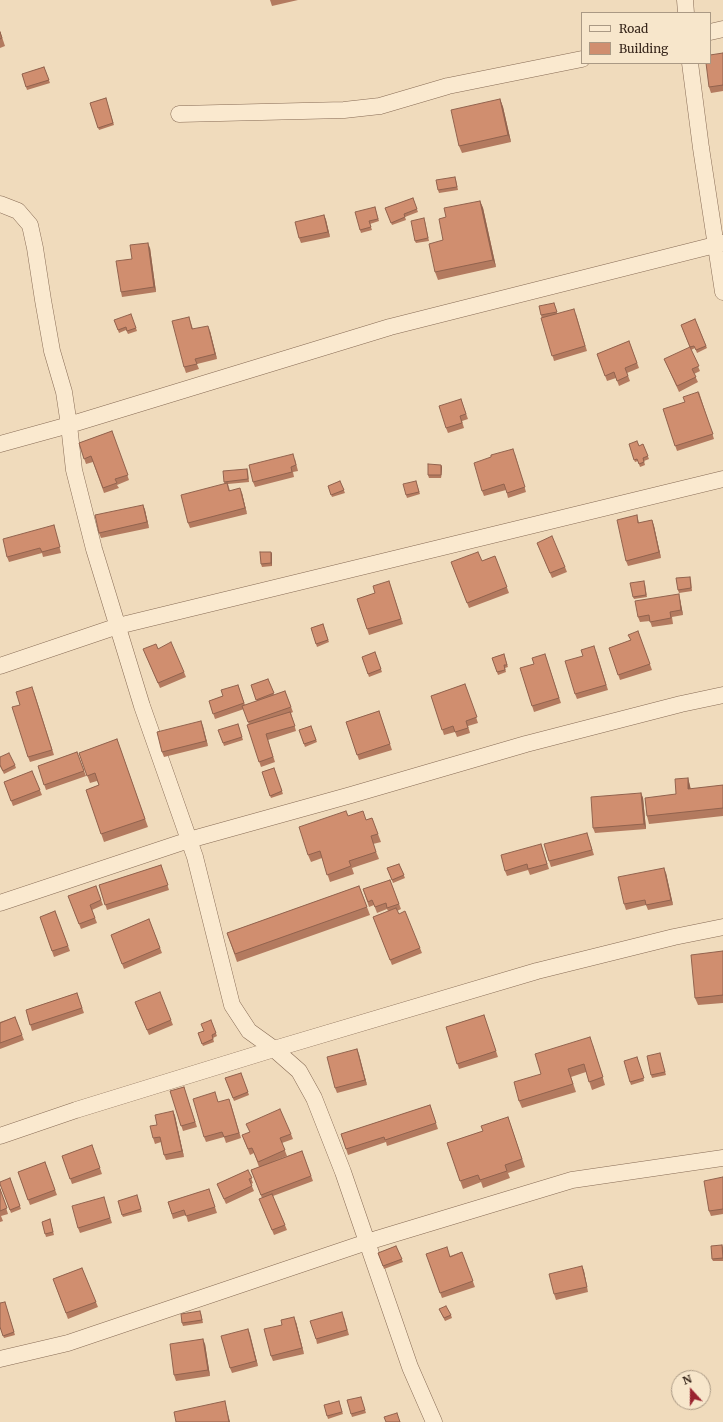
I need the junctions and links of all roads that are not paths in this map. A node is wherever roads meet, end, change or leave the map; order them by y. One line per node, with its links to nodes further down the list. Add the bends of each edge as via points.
1 (685, 0): 2 (street)
2 (686, 12)
3 (723, 29): 4 (street)
4 (711, 32)
5 (581, 59): 7 (street, via 448,86 380,106 344,110)
6 (690, 64): 9 (street)
7 (179, 114)
8 (0, 204): 11 (street, via 18,211 30,225 52,351 64,392)
9 (719, 243): 10 (street); 11 (street, via 390,327)
10 (723, 292)
11 (69, 425): 12 (street); 14 (street, via 74,470 94,549)
12 (0, 444)
13 (723, 479): 14 (street)
14 (118, 626): 15 (street); 17 (street, via 142,706)
15 (0, 666)
16 (723, 695): 17 (street, via 526,744)
17 (189, 840): 18 (street); 20 (street, via 232,1005 249,1031)
18 (0, 903)
19 (723, 927): 20 (street, via 538,971)
20 (274, 1049): 21 (street); 23 (street, via 298,1071 314,1098)
21 (0, 1136)
22 (723, 1158): 23 (street, via 572,1180)
23 (367, 1242): 24 (street, via 68,1344); 25 (street, via 410,1367)
24 (0, 1359)
25 (434, 1422)

